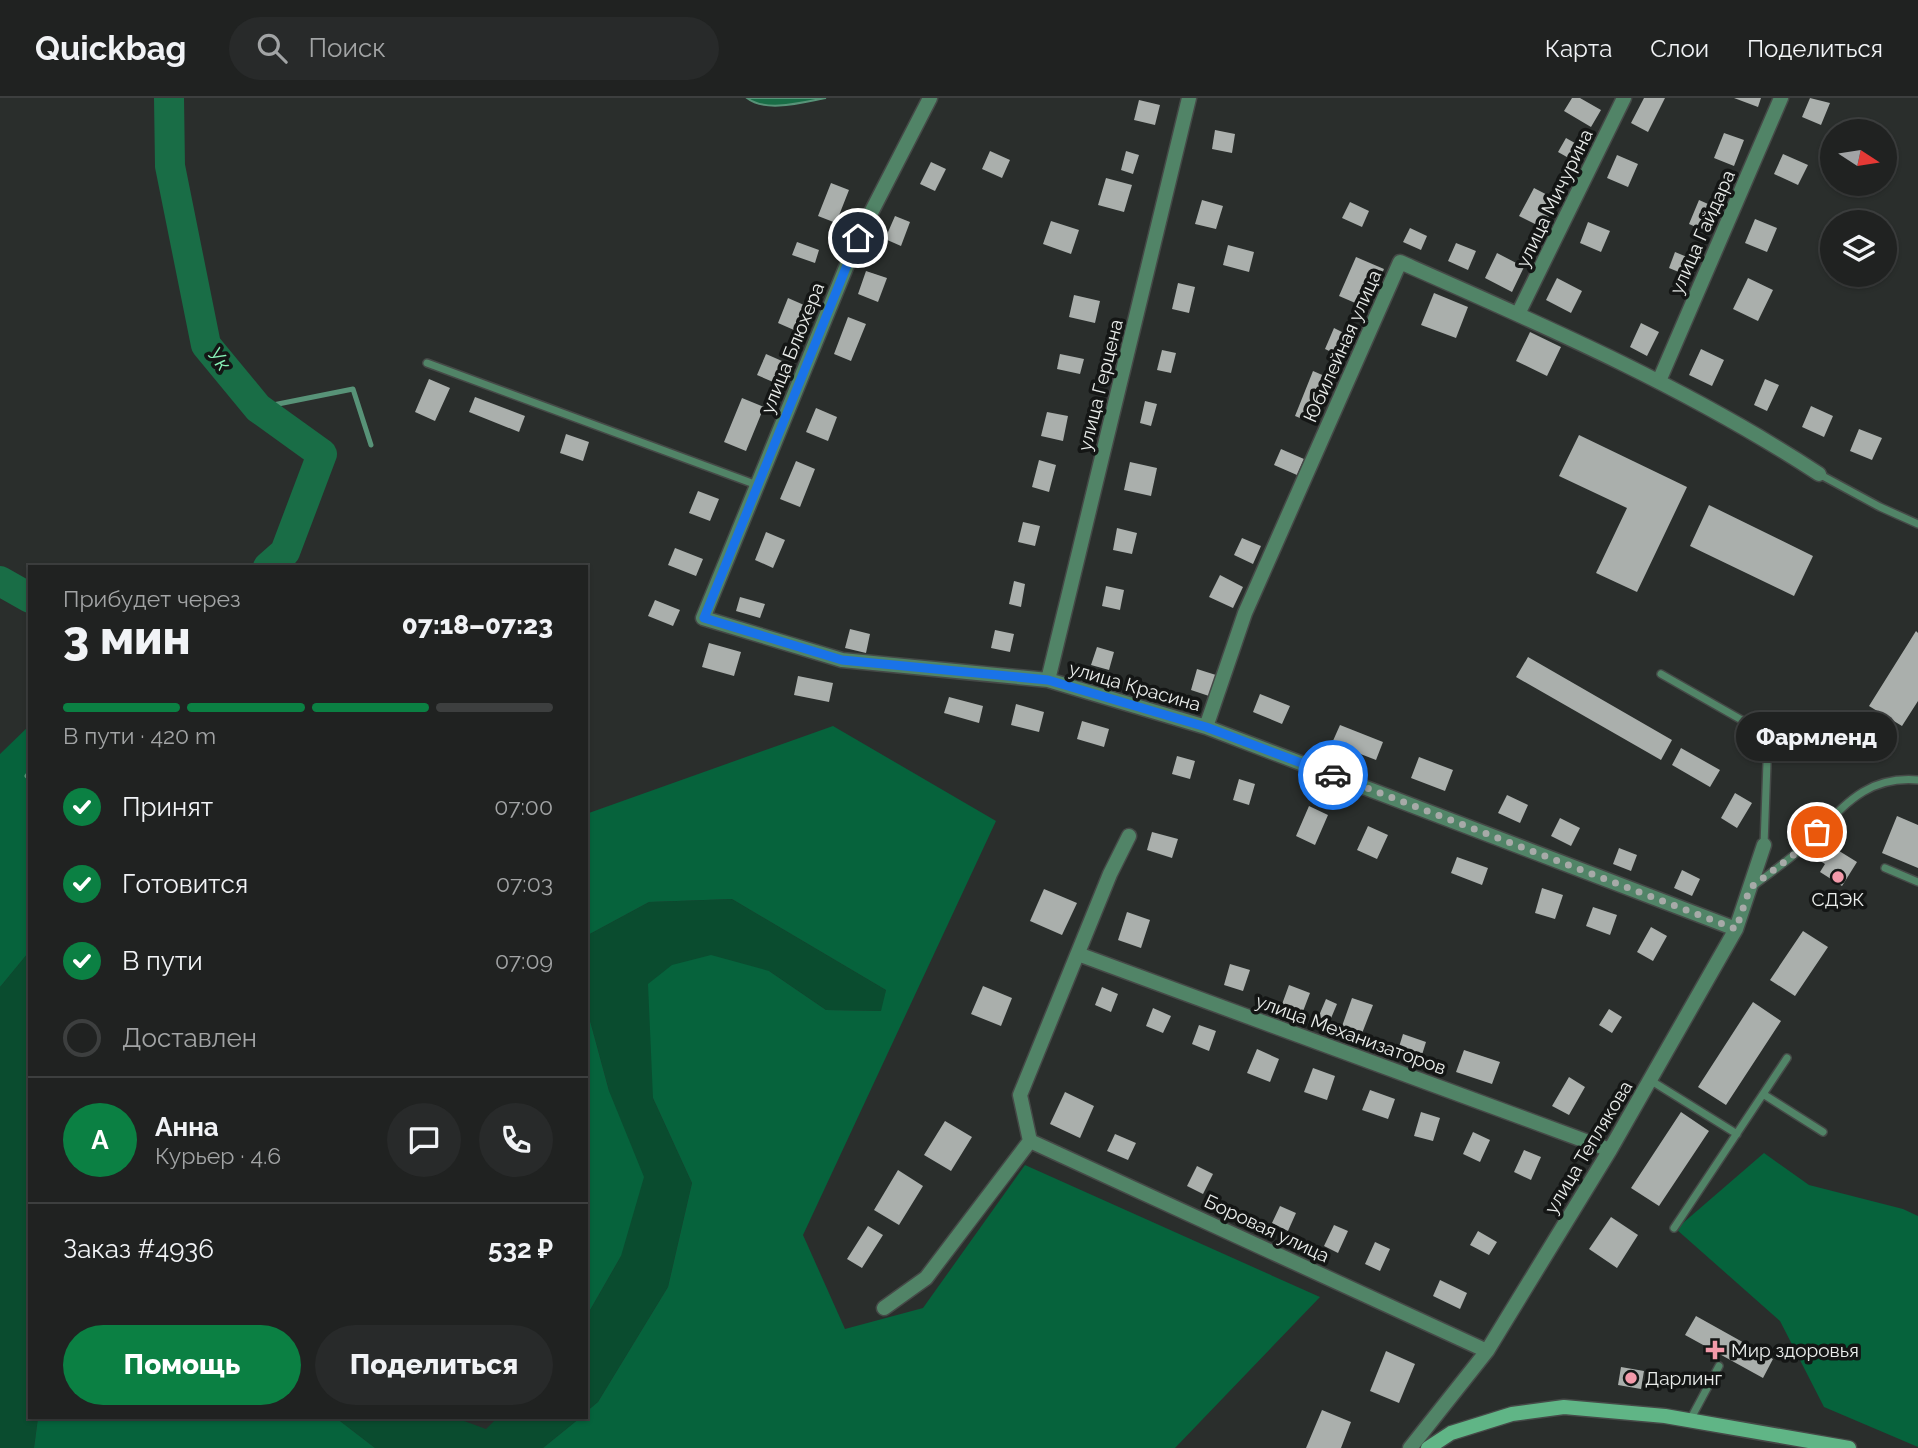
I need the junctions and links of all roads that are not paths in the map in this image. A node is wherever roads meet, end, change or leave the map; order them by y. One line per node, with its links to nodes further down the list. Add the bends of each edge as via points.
1 (930, 98): 9 (street, улица Блюхера, via 858,238)
2 (1189, 98): 13 (street, улица Герцена)
3 (1624, 98): 5 (street, улица Мичурина)
4 (1782, 98): 7 (street, улица Гайдара)
5 (1518, 314): 7 (street, Юбилейная улица); 14 (street, Юбилейная улица, via 1400,262 1245,613)
6 (427, 363): 9 (lane)
7 (1658, 381): 8 (street, Юбилейная улица)
8 (1819, 474): 10 (lane)
9 (757, 485): 11 (street, улица Блюхера)
10 (1918, 524)
11 (704, 618): 13 (street, улица Красина, via 842,660)
12 (1661, 674): 17 (lane, via 1768,735)
13 (1048, 680): 14 (street, улица Красина)
14 (1206, 727): 21 (street, улица Красина)
15 (1918, 780): 20 (lane, via 1878,783 1852,796 1800,850)
16 (1129, 836): 22 (street)
17 (1764, 845): 20 (street, улица Теплякова)
18 (1885, 868): 19 (lane)
19 (1918, 882)
20 (1750, 888): 21 (street, улица Теплякова)
21 (1736, 929): 24 (street, улица Теплякова)
22 (1078, 954): 28 (street, via 1020,1095); 29 (street, улица Механизаторов)
23 (1787, 1058): 25 (lane)
24 (1650, 1080): 27 (lane); 29 (street, улица Теплякова)
25 (1763, 1094): 26 (lane); 27 (lane)
26 (1823, 1132)
27 (1737, 1134): 30 (lane)
28 (1030, 1141): 31 (street, via 926,1278); 32 (street, Боровая улица)
29 (1610, 1150): 32 (street, улица Теплякова)
30 (1674, 1228)
31 (884, 1308)
32 (1487, 1351): 36 (street, улица Теплякова)
33 (1719, 1366): 34 (lane)
34 (1690, 1420): 35 (main road); 37 (main road, via 1564,1407 1475,1425)
35 (1822, 1446): 38 (main road)
36 (1410, 1448)
37 (1428, 1448)
38 (1849, 1448)

